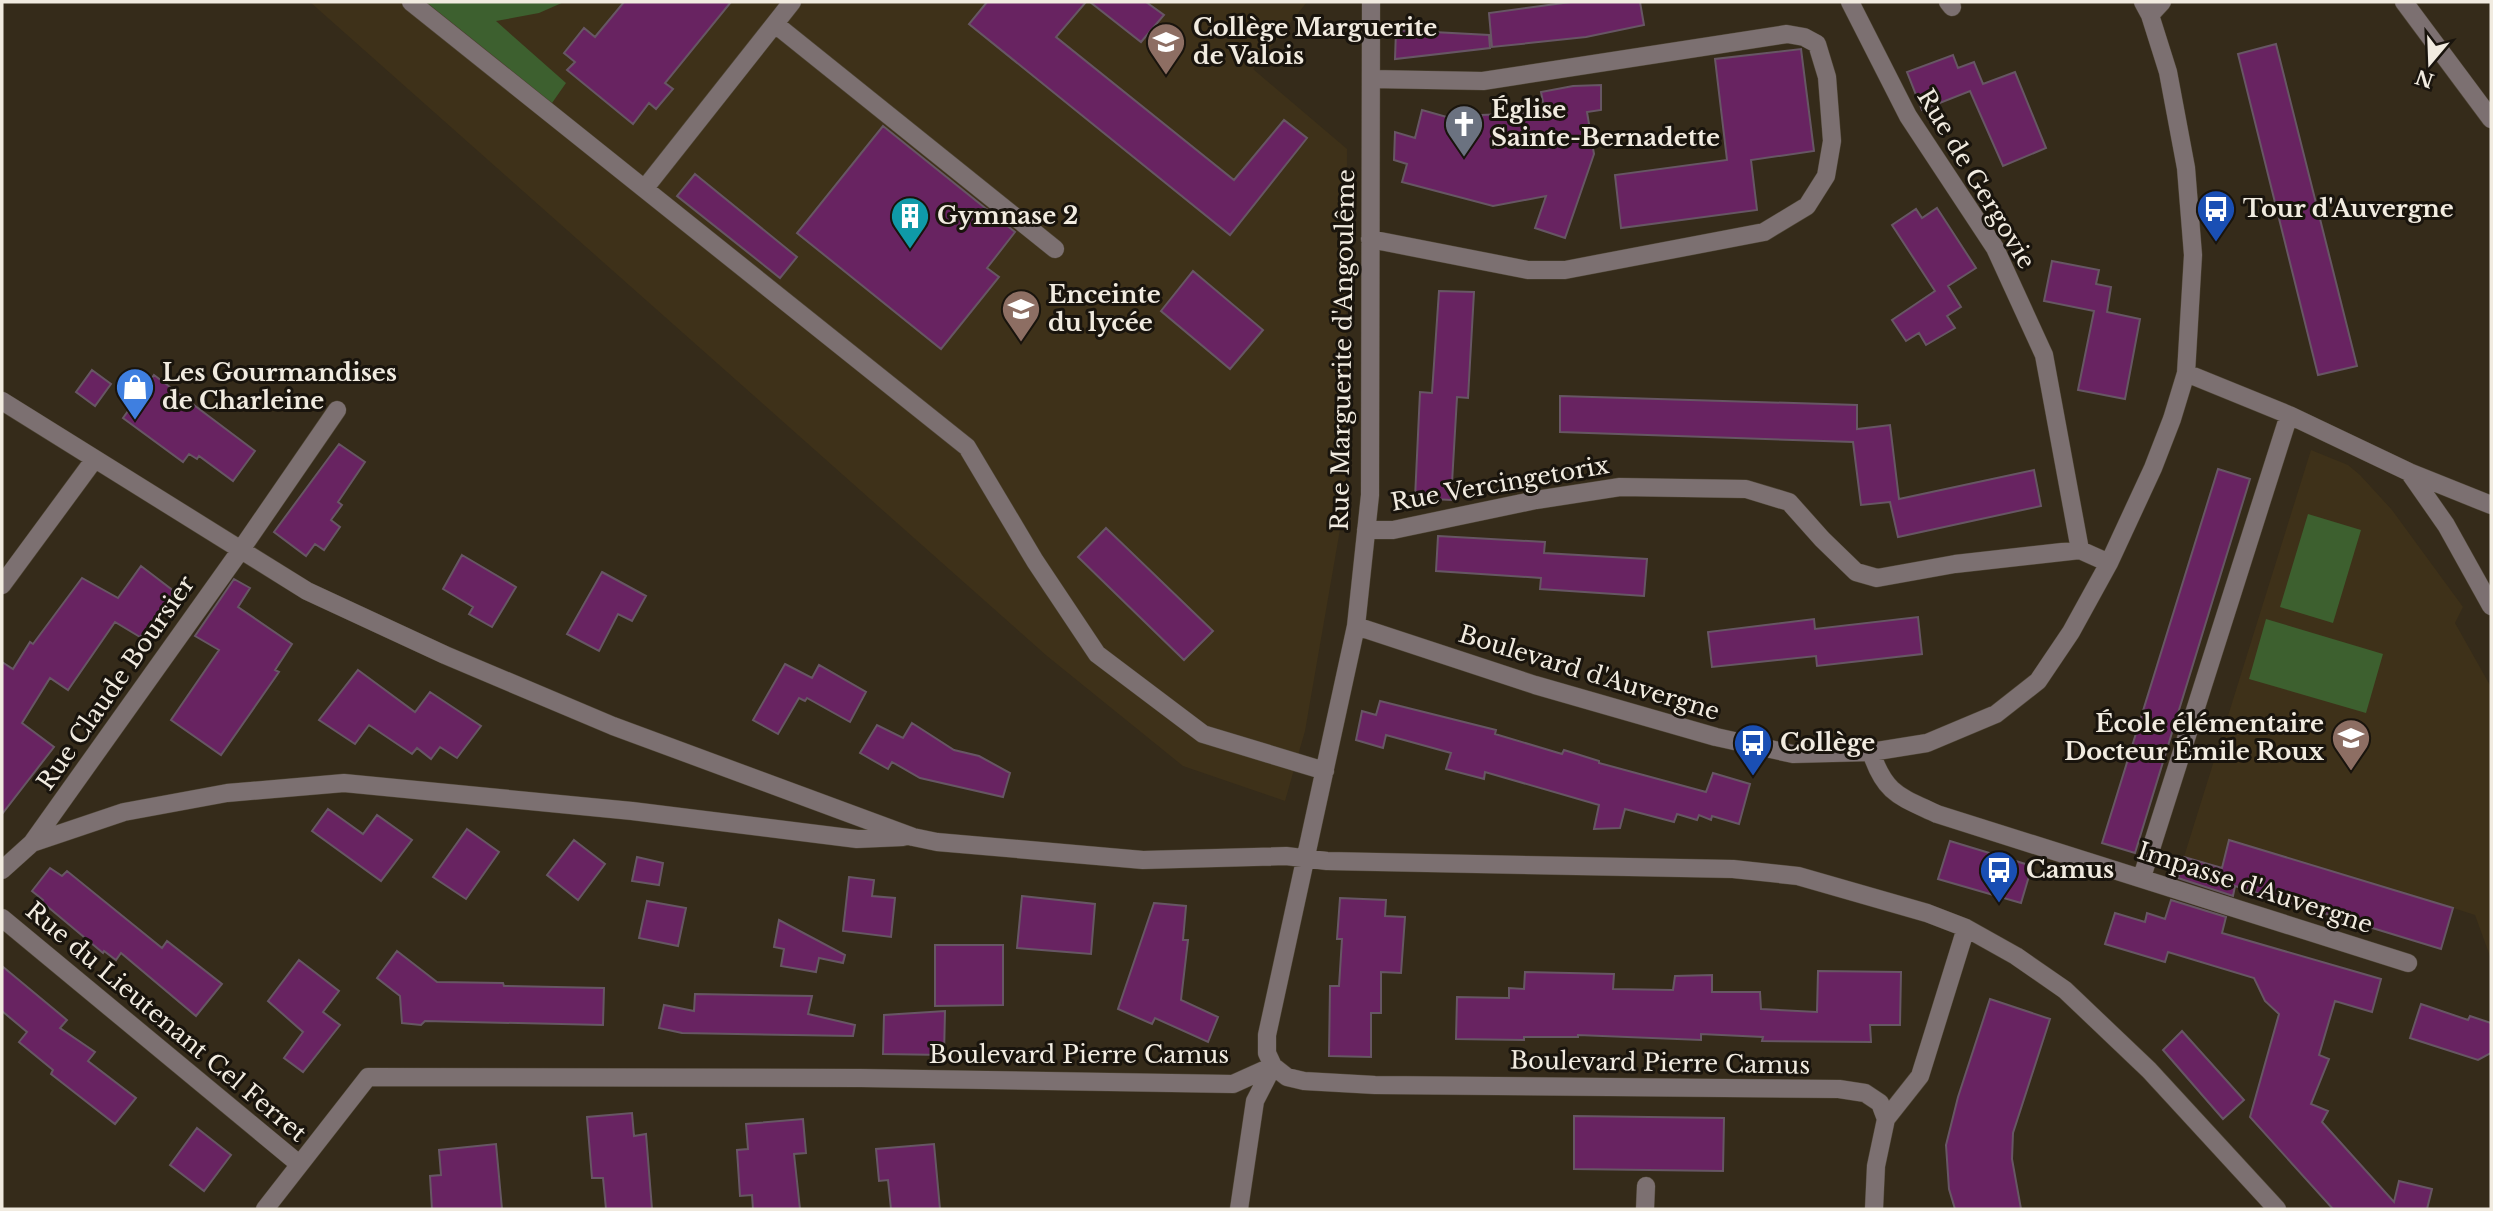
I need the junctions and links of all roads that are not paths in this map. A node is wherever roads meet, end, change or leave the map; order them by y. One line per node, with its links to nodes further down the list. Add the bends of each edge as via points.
1 (411, 2): 10 (street)
2 (792, 2): 7 (street)
3 (1371, 2): 8 (street, Rue Marguerite d'Angoulême)
4 (1850, 2): 21 (street, Rue de Gergovie, via 1908,116 1995,248 2044,355)
5 (2404, 2): 9 (street)
6 (2152, 6): 13 (street, Boulevard d'Auvergne, via 2186,168 2193,255)
7 (775, 24): 10 (street); 12 (street)
8 (1371, 79): 11 (street, Rue Marguerite d'Angoulême); 11 (street, via 1483,82 1787,34 1817,44 1827,77 1832,141 1826,176 1807,206 1764,232 1565,270 1528,270)
9 (2491, 119)
10 (645, 188): 28 (street, via 967,447 1097,654 1203,734)
11 (1370, 239): 20 (street, Rue Marguerite d'Angoulême, via 1370,495)
12 (1055, 249)
13 (2186, 373): 16 (street); 23 (street, Boulevard d'Auvergne, via 2153,468)
14 (2, 401): 17 (street)
15 (337, 410): 22 (street, Rue Claude Boursier)
16 (2289, 415): 18 (street); 33 (street)
17 (94, 460): 22 (street); 24 (street)
18 (2409, 472): 19 (street); 25 (street, via 2446,525)
19 (2491, 505)
20 (1366, 530): 21 (street, Rue Vercingetorix, via 1393,530 1620,487 1746,489 1789,502 1856,572 1877,578); 26 (street, Rue Marguerite d'Angoulême)
21 (2080, 550): 23 (street)
22 (240, 551): 29 (street, via 307,591 612,726); 30 (street, Rue Claude Boursier)
23 (2109, 563): 27 (street, Boulevard d'Auvergne, via 2071,632 2028,689 1996,714 1927,743)
24 (2, 585)
25 (2491, 606)
26 (1356, 626): 27 (street, Boulevard d'Auvergne, via 1535,685 1716,737 1793,754); 28 (street, Rue Marguerite d'Angoulême)
27 (1871, 752): 33 (street, Impasse d'Auvergne, via 1877,772 1893,793 1930,811)
28 (1325, 771): 31 (street, Rue Marguerite d'Angoulême)
29 (913, 836): 30 (street, via 857,839 344,783 227,793 124,813); 31 (street, via 1143,860 1286,856)
30 (32, 844): 32 (street)
31 (1306, 860): 35 (street, via 1733,869 1798,876); 37 (street, Rue Marguerite d'Angoulême, via 1267,1035)
32 (2, 870)
33 (2142, 877): 36 (street, Impasse d'Auvergne)
34 (2, 918): 39 (street, Rue du Lieutenant Cel Ferret)
35 (1966, 928): 38 (street, via 1920,1076); 45 (street, via 2065,990 2149,1070)
36 (2408, 963)
37 (1273, 1066): 38 (street, Boulevard Pierre Camus, via 1287,1077 1304,1081 1375,1085 1839,1089 1865,1093 1881,1103); 39 (street, Boulevard Pierre Camus, via 1233,1084 369,1077); 42 (street, via 1255,1101)
38 (1886, 1119): 44 (street)
39 (299, 1164): 41 (street, Boulevard Pierre Camus)
40 (1646, 1186): 43 (street)
41 (265, 1209)
42 (1239, 1209)
43 (1646, 1209)
44 (1874, 1209)
45 (2277, 1209)

